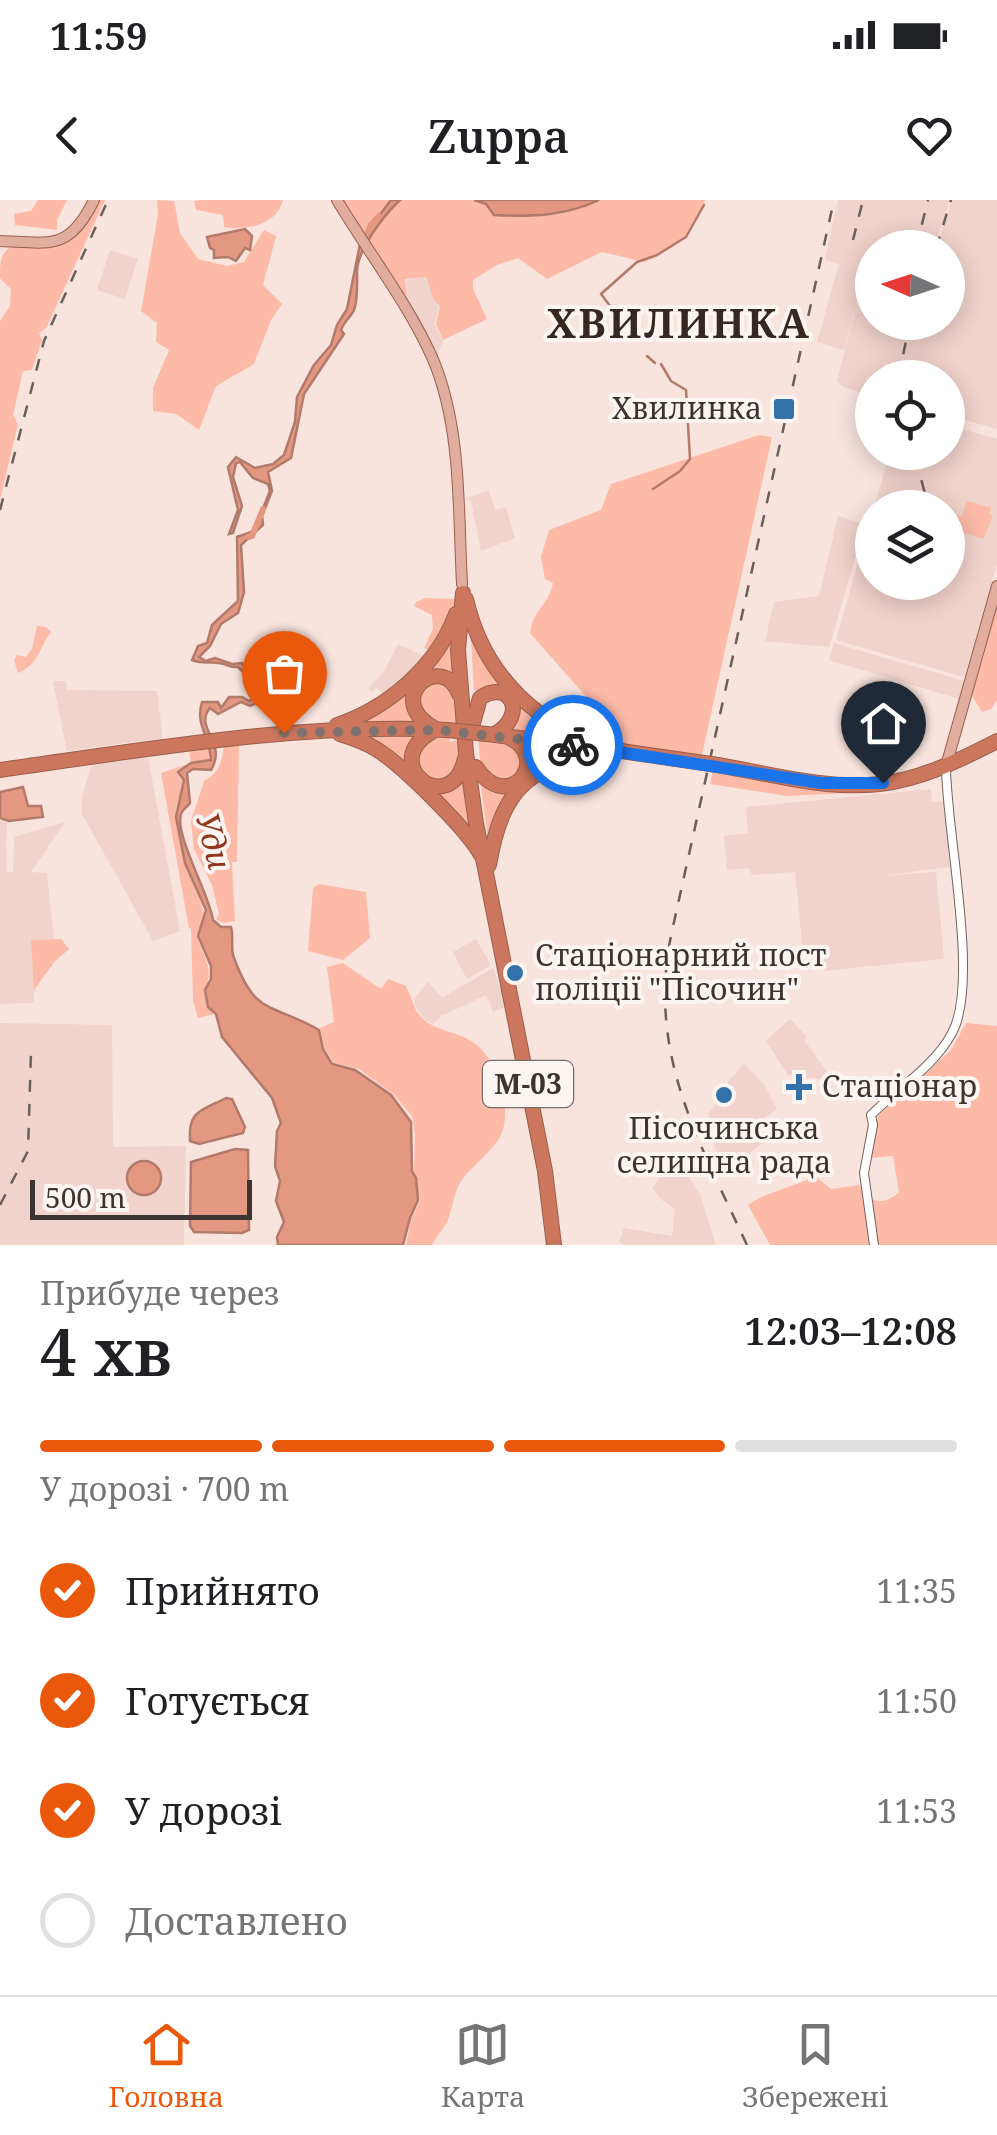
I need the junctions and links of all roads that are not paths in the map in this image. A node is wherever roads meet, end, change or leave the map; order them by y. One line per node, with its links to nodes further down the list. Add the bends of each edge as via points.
1 (94, 200): 3 (main road, via 81,224 58,241)
2 (337, 200): 5 (main road, via 433,359 446,399)
3 (0, 241)
4 (997, 586): 14 (main road)
5 (462, 588): 6 (highway); 7 (highway); 9 (highway, М-03, via 447,636 405,685 362,717); 12 (highway, via 483,647 513,690 572,736)
6 (462, 708): 8 (highway, via 451,680 422,681 414,708 422,721); 13 (highway)
7 (473, 723): 10 (highway, via 480,698 504,694 513,717); 15 (highway, М-03)
8 (442, 730): 9 (highway, М-03); 10 (highway, М-03, bridge); 13 (highway, via 419,740 411,756 423,782 454,782)
9 (305, 731): 16 (highway, М-03); 17 (highway, М-03, via 356,739 395,763 472,841)
10 (496, 734): 12 (highway); 15 (highway, via 526,751 523,778 497,786)
11 (997, 741): 14 (highway)
12 (615, 750): 14 (highway, bridge, via 840,783 883,783); 17 (highway, via 562,761 528,781 502,814)
13 (466, 752): 17 (highway)
14 (946, 766): 19 (street, via 964,970 961,1010 934,1058 871,1115 864,1173)
15 (476, 767): 17 (highway, М-03)
16 (0, 770)
17 (487, 866): 18 (highway, М-03)
18 (554, 1245)
19 (874, 1245)

